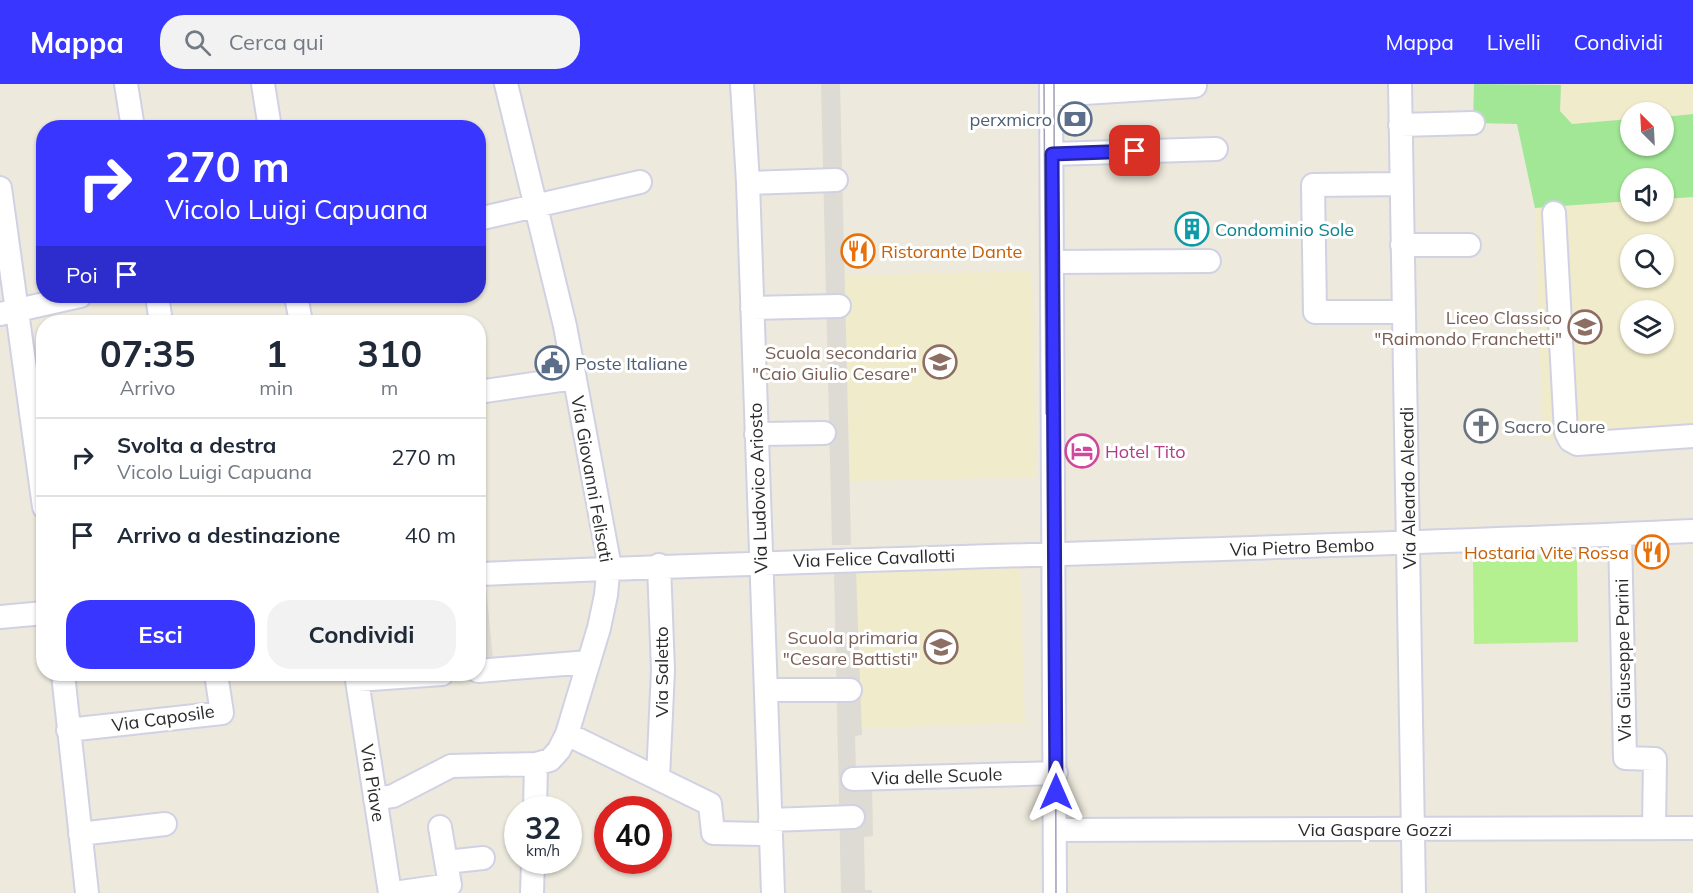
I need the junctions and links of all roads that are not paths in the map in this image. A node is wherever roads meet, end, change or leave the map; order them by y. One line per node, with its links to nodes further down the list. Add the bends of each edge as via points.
1 (126, 84): 8 (street)
2 (263, 84): 9 (street)
3 (506, 84): 19 (street, Via Giovanni Felisati)
4 (742, 84): 16 (street, Via Ludovico Ariosto)
5 (1400, 84): 11 (street, Via Aleardo Aleardi)
6 (1195, 86): 7 (street)
7 (1052, 89): 13 (street)
8 (132, 120)
9 (269, 120)
10 (1473, 123): 11 (street)
11 (1401, 125): 17 (street, Via Aleardo Aleardi)
12 (1216, 149): 13 (street)
13 (1052, 154): 25 (street)
14 (836, 180): 16 (street)
15 (640, 182): 19 (street)
16 (748, 183): 28 (street, Via Ludovico Ariosto)
17 (1401, 184): 22 (street, Via Aleardo Aleardi); 29 (street, via 1313,185 1315,312)
18 (0, 188): 30 (street)
19 (534, 208): 21 (street); 31 (street, Via Giovanni Felisati, via 565,326)
20 (1554, 213): 35 (street, via 1566,432 1570,440 1577,444)
21 (486, 217)
22 (1402, 245): 23 (street); 29 (street, Via Aleardo Aleardi)
23 (1468, 245)
24 (1209, 261): 25 (street)
25 (1052, 262): 40 (street)
26 (50, 303): 30 (street)
27 (839, 306): 28 (street)
28 (752, 309): 34 (street, Via Ludovico Ariosto)
29 (1403, 312): 39 (street, Via Aleardo Aleardi)
30 (8, 313): 36 (street)
31 (574, 378): 32 (street); 43 (street, Via Giovanni Felisati)
32 (486, 391)
33 (824, 433): 34 (street)
34 (756, 434): 41 (street, Via Ludovico Ariosto)
35 (1693, 436)
36 (36, 464)
37 (1693, 531): 38 (street, Via Pietro Bembo)
38 (1620, 535): 39 (street, Via Pietro Bembo); 66 (street, Via Giuseppe Parini, via 1625,758 1655,759)
39 (1409, 543): 40 (street, Via Pietro Bembo); 68 (street, Via Aleardo Aleardi)
40 (1055, 554): 41 (street, Via Felice Cavallotti); 57 (street)
41 (759, 562): 42 (street, Via Felice Cavallotti); 52 (street, Via Ludovico Ariosto)
42 (659, 565): 43 (street, Via Felice Cavallotti); 58 (street, Via Saletto, via 663,670)
43 (609, 567): 44 (street, Via Felice Cavallotti); 47 (street, Via Giovanni Felisati)
44 (486, 574)
45 (36, 614): 46 (street)
46 (0, 617)
47 (590, 662): 48 (street); 55 (street, Via Giovanni Felisati)
48 (486, 670)
49 (64, 681): 54 (street)
50 (217, 681): 54 (street, Via Caposile, via 222,713)
51 (358, 681): 61 (street, Via Piave)
52 (766, 690): 53 (street); 65 (street, Via Ludovico Ariosto)
53 (850, 690)
54 (68, 730): 70 (street)
55 (567, 734): 56 (street, Via Giovanni Felisati, via 549,760); 58 (street)
56 (536, 764): 60 (street); 61 (street, via 451,766 393,796)
57 (1056, 773): 59 (street, Via delle Scuole); 69 (street)
58 (658, 778): 65 (street, via 710,804 713,833)
59 (862, 779)
60 (535, 796)
61 (375, 799): 76 (street, Via Piave)
62 (853, 817): 65 (street)
63 (165, 824): 70 (street)
64 (440, 827): 72 (street)
65 (771, 827): 78 (street, Via Ludovico Ariosto)
66 (1654, 828): 67 (street, Via Gaspare Gozzi); 68 (street, Via Gaspare Gozzi)
67 (1693, 828)
68 (1413, 829): 69 (street, Via Gaspare Gozzi); 80 (street, Via Aleardo Aleardi)
69 (1056, 830): 79 (street)
70 (80, 834): 75 (street)
71 (483, 858): 72 (street)
72 (446, 862): 74 (street)
73 (533, 874): 77 (street)
74 (450, 889): 76 (street)
75 (87, 893)
76 (392, 893)
77 (532, 893)
78 (773, 893)
79 (1055, 893)
80 (1414, 893)

